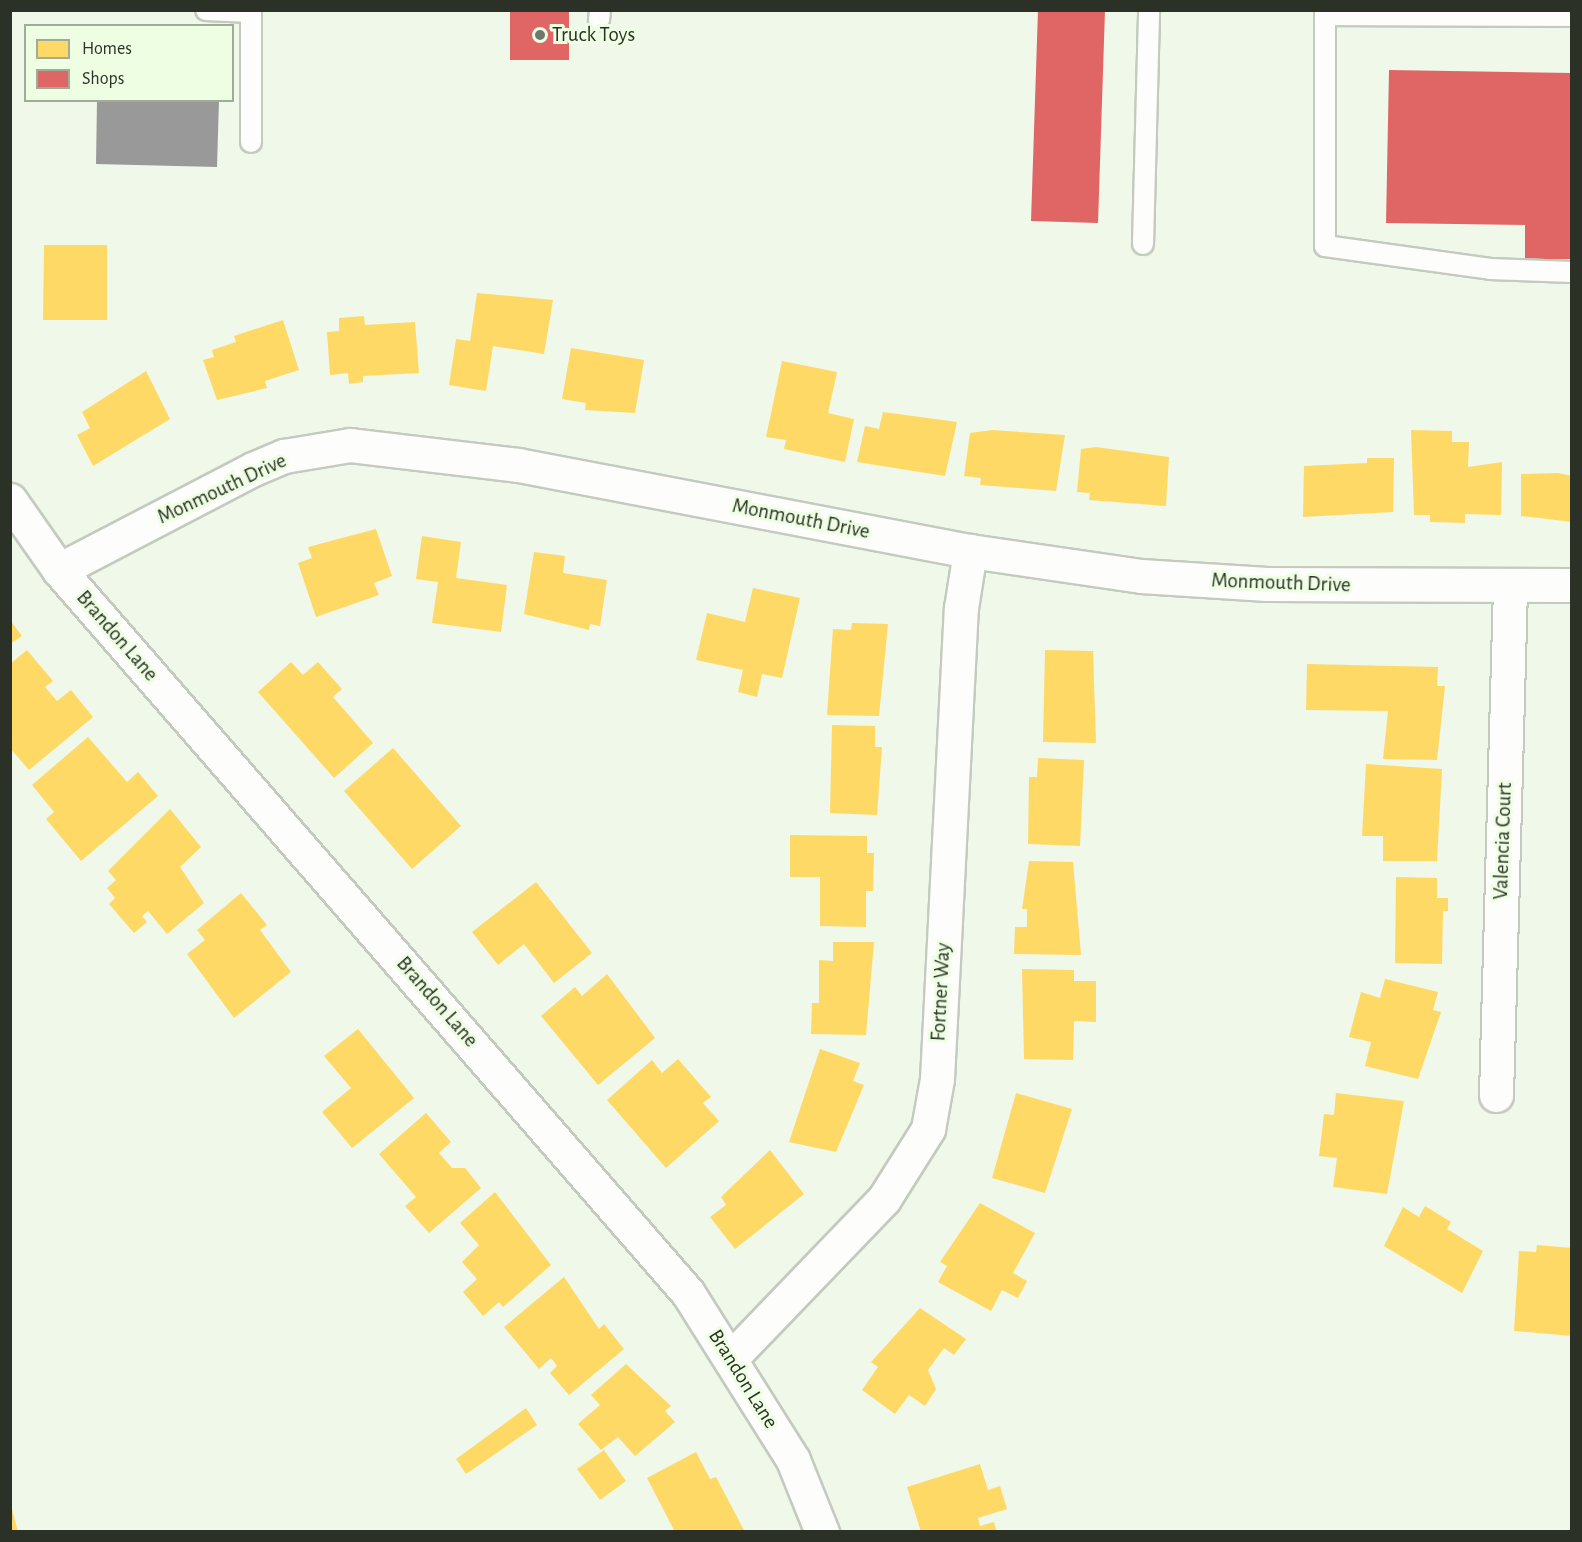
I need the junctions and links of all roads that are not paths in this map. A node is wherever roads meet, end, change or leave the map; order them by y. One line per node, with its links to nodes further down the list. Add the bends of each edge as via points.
1 (206, 10): 5 (lane, via 251,12)
2 (1149, 10): 6 (lane)
3 (1325, 13): 4 (lane); 7 (lane, via 1325,246 1490,269)
4 (1572, 16)
5 (251, 142)
6 (1143, 244)
7 (1572, 272)
8 (10, 500): 10 (street, Brandon Lane)
9 (970, 551): 10 (street, Monmouth Drive, via 518,465 350,445 284,456 253,469); 12 (street, Monmouth Drive, via 1164,578); 14 (street, Fortner Way, via 961,608 937,1079 928,1129 884,1199)
10 (59, 570): 14 (street, Brandon Lane, via 688,1293)
11 (1572, 585): 12 (street, Monmouth Drive)
12 (1510, 586): 13 (street, Valencia Court)
13 (1496, 1095)
14 (731, 1358): 15 (street, Brandon Lane, via 793,1460)
15 (822, 1532)

